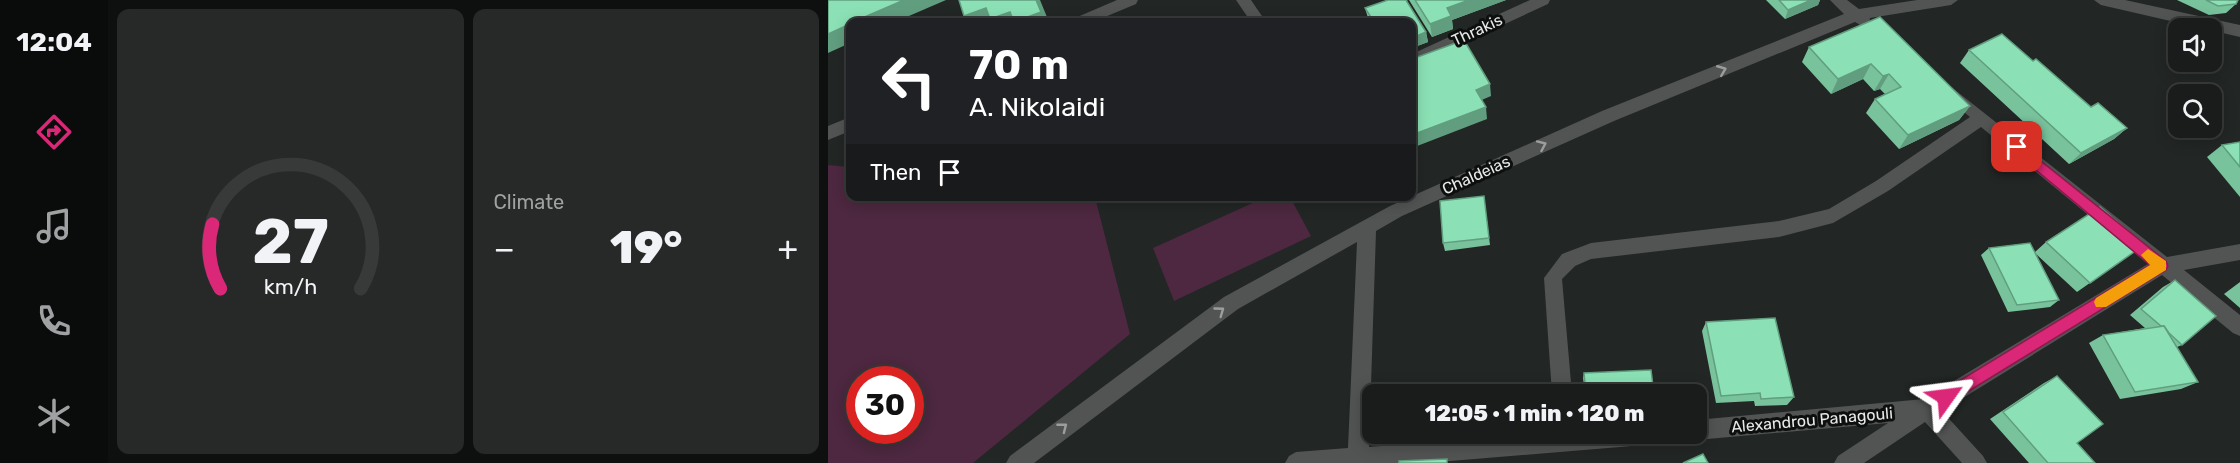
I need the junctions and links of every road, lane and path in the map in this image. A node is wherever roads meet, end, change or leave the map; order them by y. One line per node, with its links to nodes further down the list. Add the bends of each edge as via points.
1 (1131, 0): 8 (street)
2 (1243, 0): 9 (street)
3 (1543, 0): 12 (street, Thrakis)
4 (1837, 0): 7 (street)
5 (1951, 0): 7 (street, Chaldeias)
6 (2101, 0): 11 (street)
7 (1857, 15): 10 (street); 17 (street, Chaldeias, one-way to 7)
8 (1089, 18)
9 (1256, 18)
10 (1874, 30)
11 (2240, 31)
12 (1416, 59)
13 (1936, 81): 14 (street)
14 (1981, 118): 21 (street); 23 (street, via 1833,215 1779,229 1591,252 1562,263 1552,278)
15 (846, 126): 16 (street)
16 (828, 133)
17 (1416, 193)
18 (1391, 203): 19 (street, Chaldeias)
19 (1367, 227): 27 (street); 28 (street, Chaldeias, one-way to 19, via 1231,303)
20 (2240, 252): 21 (street)
21 (2162, 266): 22 (street); 24 (street)
22 (2240, 327)
23 (1561, 384)
24 (1927, 409): 25 (street, Alexandrou Panagouli); 30 (street); 31 (street)
25 (1707, 429)
26 (1503, 444): 27 (street)
27 (1358, 458): 29 (street)
28 (1017, 463)
29 (1296, 463)
30 (1845, 463)
31 (1976, 463)

